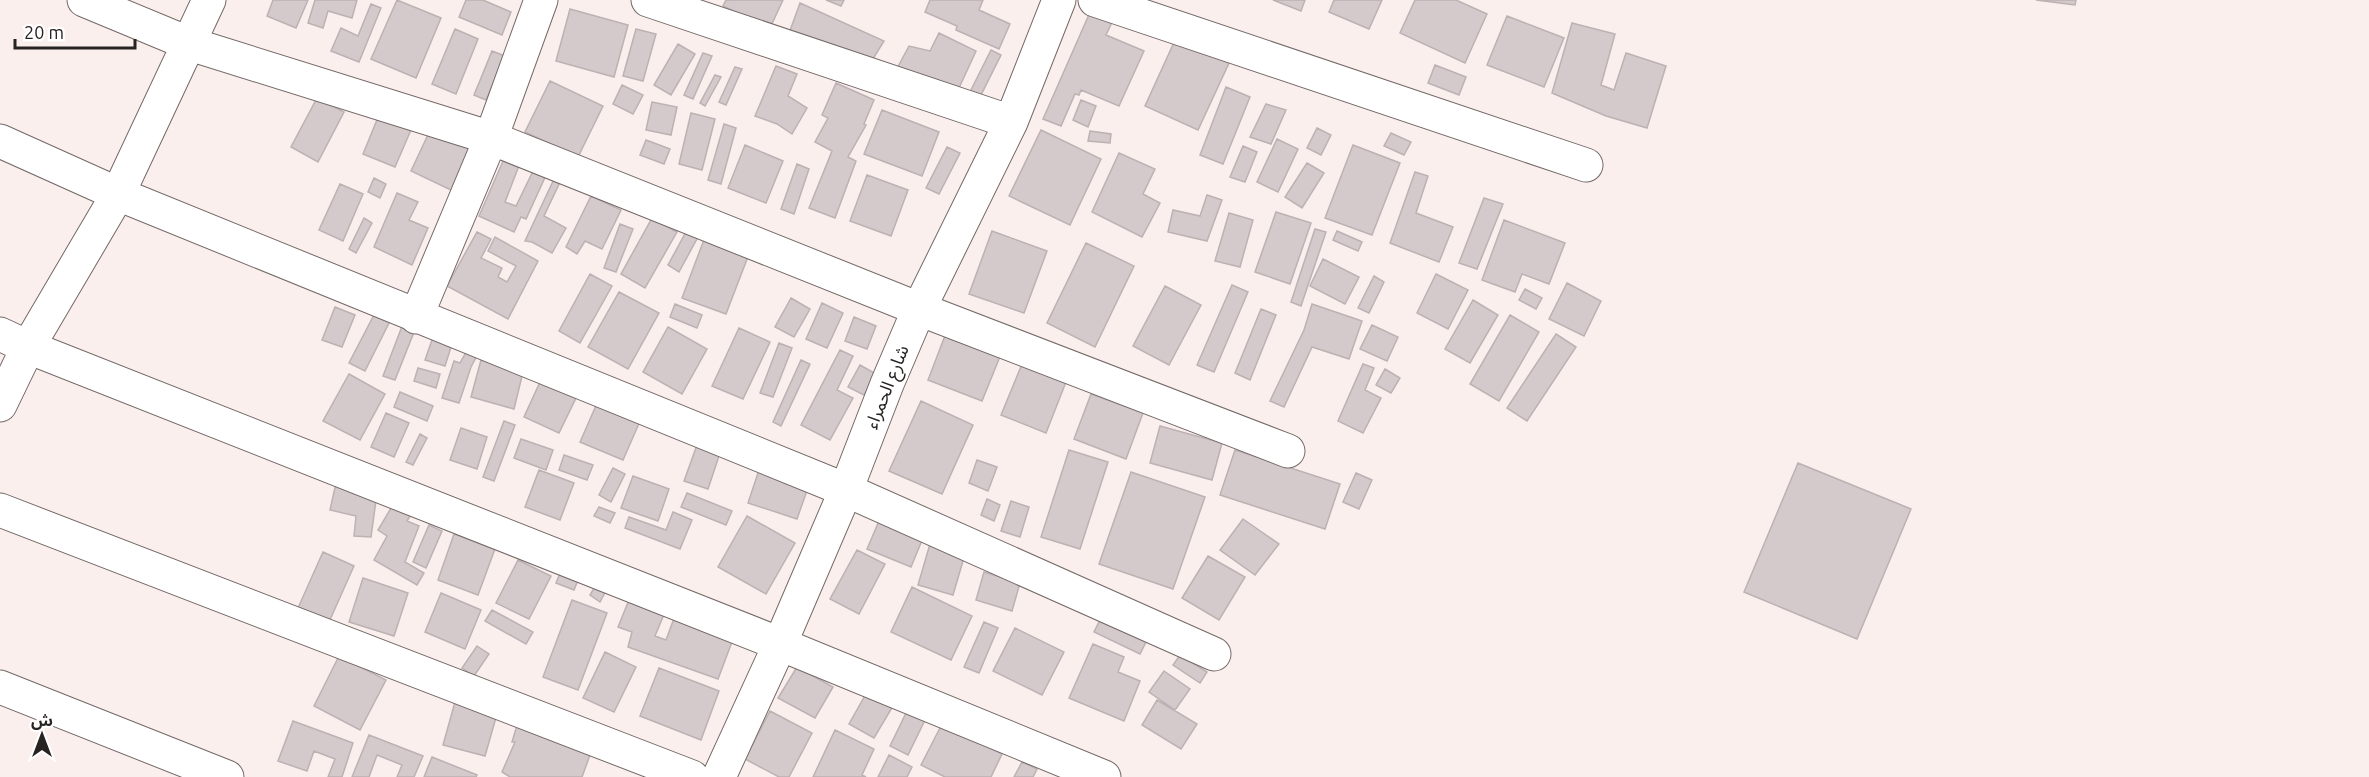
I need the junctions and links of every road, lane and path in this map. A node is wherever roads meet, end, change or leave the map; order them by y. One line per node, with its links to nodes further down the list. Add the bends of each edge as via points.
1 (84, 0): 7 (street)
2 (210, 0): 7 (street)
3 (541, 0): 9 (street)
4 (648, 0): 8 (street)
5 (1059, 0): 8 (street, شارع الحمراء)
6 (1095, 0): 11 (street)
7 (190, 44): 9 (street); 12 (street)
8 (1011, 122): 13 (street, شارع الحمراء)
9 (491, 138): 13 (street); 14 (street)
10 (0, 141): 12 (street)
11 (1586, 165)
12 (118, 194): 14 (street); 15 (street)
13 (919, 309): 17 (street); 18 (street, شارع الحمراء)
14 (416, 317): 18 (street)
15 (14, 341): 16 (street); 20 (street)
16 (0, 405)
17 (1288, 451)
18 (846, 490): 20 (street, شارع الحمراء); 21 (street)
19 (0, 510): 24 (street)
20 (780, 644): 25 (street, شارع الحمراء); 26 (street)
21 (1214, 654)
22 (0, 687): 23 (street)
23 (227, 777)
24 (692, 777)
25 (719, 777)
26 (1104, 777)

